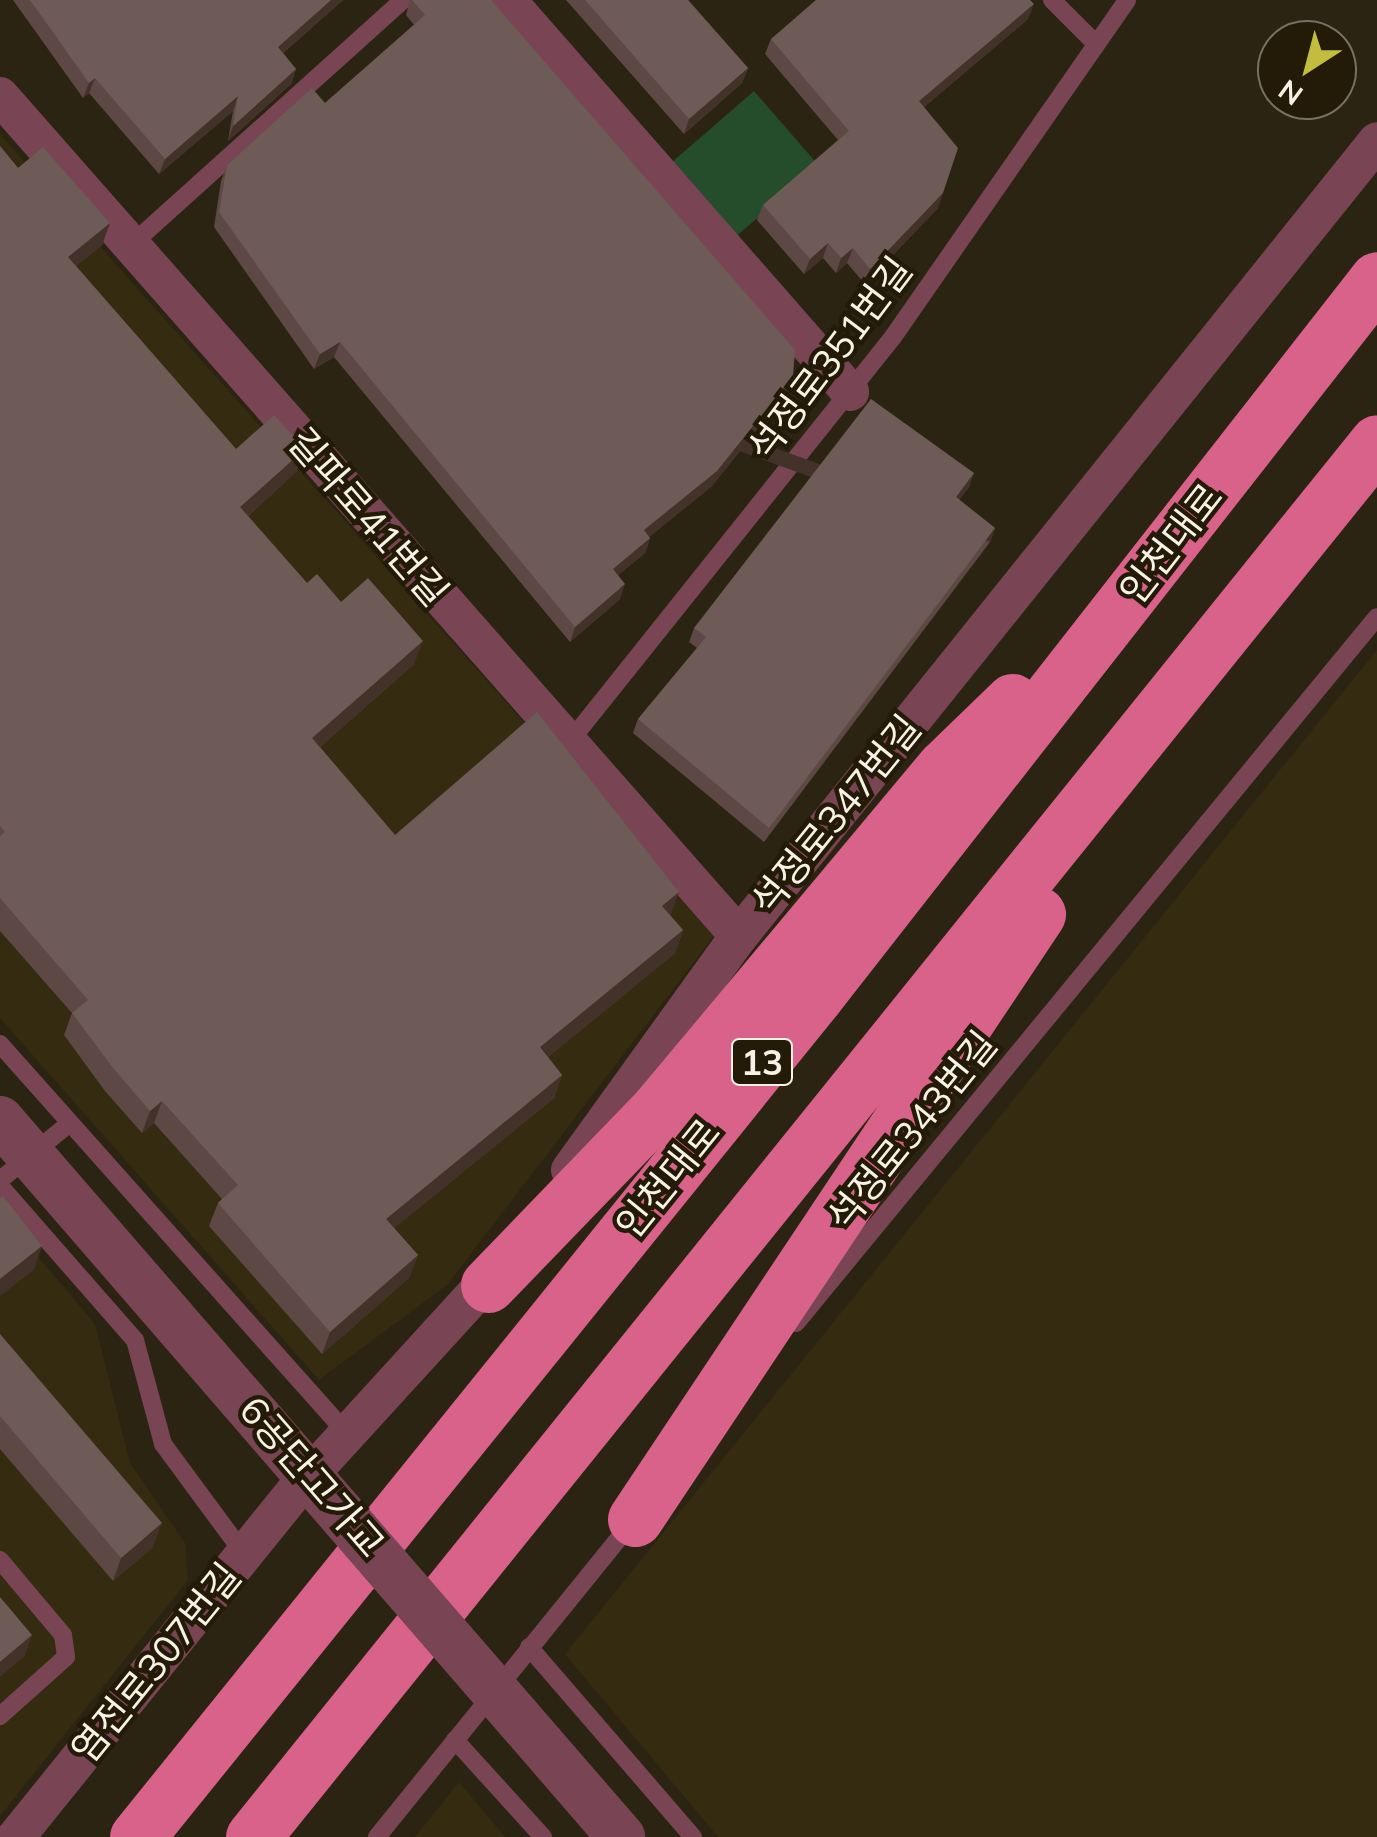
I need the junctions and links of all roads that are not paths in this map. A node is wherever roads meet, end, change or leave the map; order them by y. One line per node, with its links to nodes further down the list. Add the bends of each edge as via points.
1 (402, 0): 8 (lane)
2 (506, 0): 10 (street)
3 (1052, 0): 5 (lane)
4 (1127, 0): 5 (lane, 석정로351번길)
5 (1094, 42): 10 (lane, 석정로351번길)
6 (0, 96): 8 (street, 길파로41번길)
7 (1377, 141): 16 (street, 석정로347번길)
8 (131, 245): 15 (street, 길파로41번길)
9 (1377, 279): 12 (highway, 인천대로 / 13)
10 (850, 392): 15 (lane, 석정로351번길)
11 (1377, 442): 14 (highway, 13)
12 (1165, 553): 21 (highway, via 944,767 656,1110); 31 (highway, 인천대로 / 13)
13 (1377, 617): 24 (lane, 석정로343번길)
14 (1233, 622): 24 (highway); 32 (highway, 13)
15 (567, 745): 16 (street, 길파로41번길)
16 (739, 936): 21 (street, 석정로347번길)
17 (0, 1044): 19 (lane)
18 (0, 1120): 35 (street, 6공단고가교, bridge)
19 (70, 1123): 20 (lane); 22 (lane)
20 (0, 1183): 25 (lane, via 134,1340 163,1444)
21 (488, 1284): 22 (street, 석정로347번길)
22 (350, 1438): 23 (street, 석정로347번길)
23 (297, 1489): 25 (street, 염전로307번길)
24 (635, 1519): 27 (lane, 석정로343번길)
25 (244, 1554): 30 (street, 염전로307번길)
26 (0, 1560): 28 (lane, via 63,1635 66,1657)
27 (529, 1647): 29 (lane, 석정로343번길); 36 (lane)
28 (0, 1716)
29 (454, 1740): 33 (lane, 석정로343번길); 34 (lane)
30 (16, 1837)
31 (137, 1837)
32 (253, 1837)
33 (377, 1837)
34 (543, 1837)
35 (621, 1837)
36 (693, 1837)

